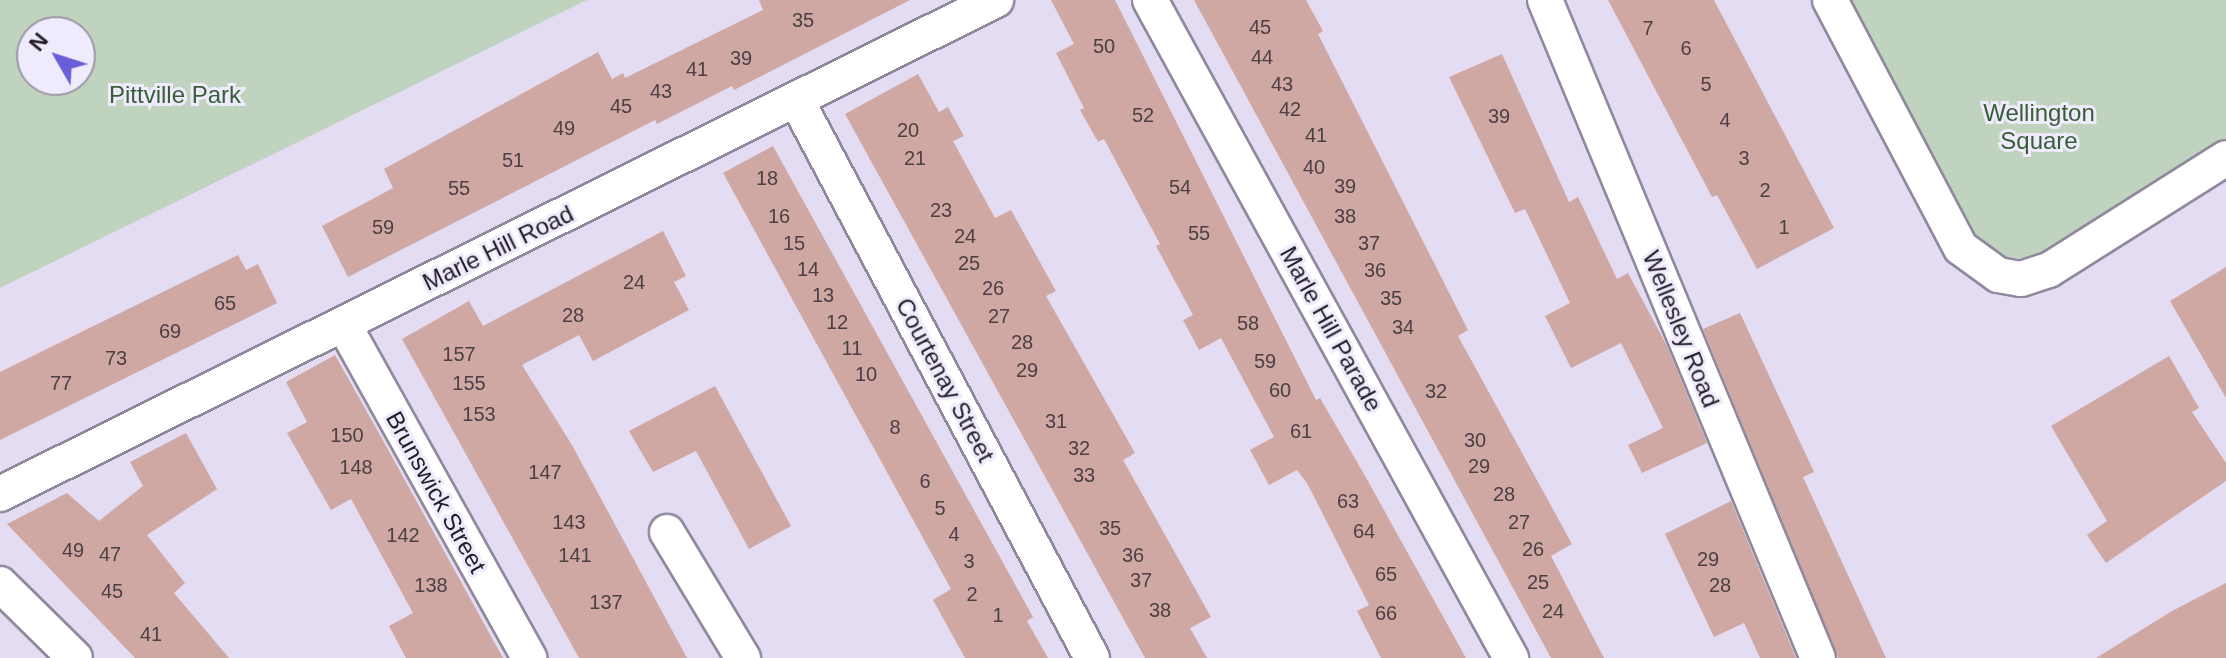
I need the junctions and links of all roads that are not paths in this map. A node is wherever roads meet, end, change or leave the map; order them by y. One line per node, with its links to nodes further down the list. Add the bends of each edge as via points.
1 (996, 0): 5 (street, Marle Hill Road)
2 (1150, 0): 15 (street, Marle Hill Parade)
3 (1545, 0): 16 (street, Wellesley Road)
4 (1830, 0): 6 (street, via 1961,248 1998,275 2021,279 2049,270)
5 (797, 101): 7 (street, Marle Hill Road); 14 (street, Courtenay Street)
6 (2226, 158)
7 (344, 325): 8 (street, Marle Hill Road); 12 (street, Brunswick Street)
8 (0, 494)
9 (667, 532): 13 (street)
10 (0, 584): 11 (street)
11 (75, 658)
12 (529, 658)
13 (743, 658)
14 (1092, 658)
15 (1511, 658)
16 (1818, 658)

